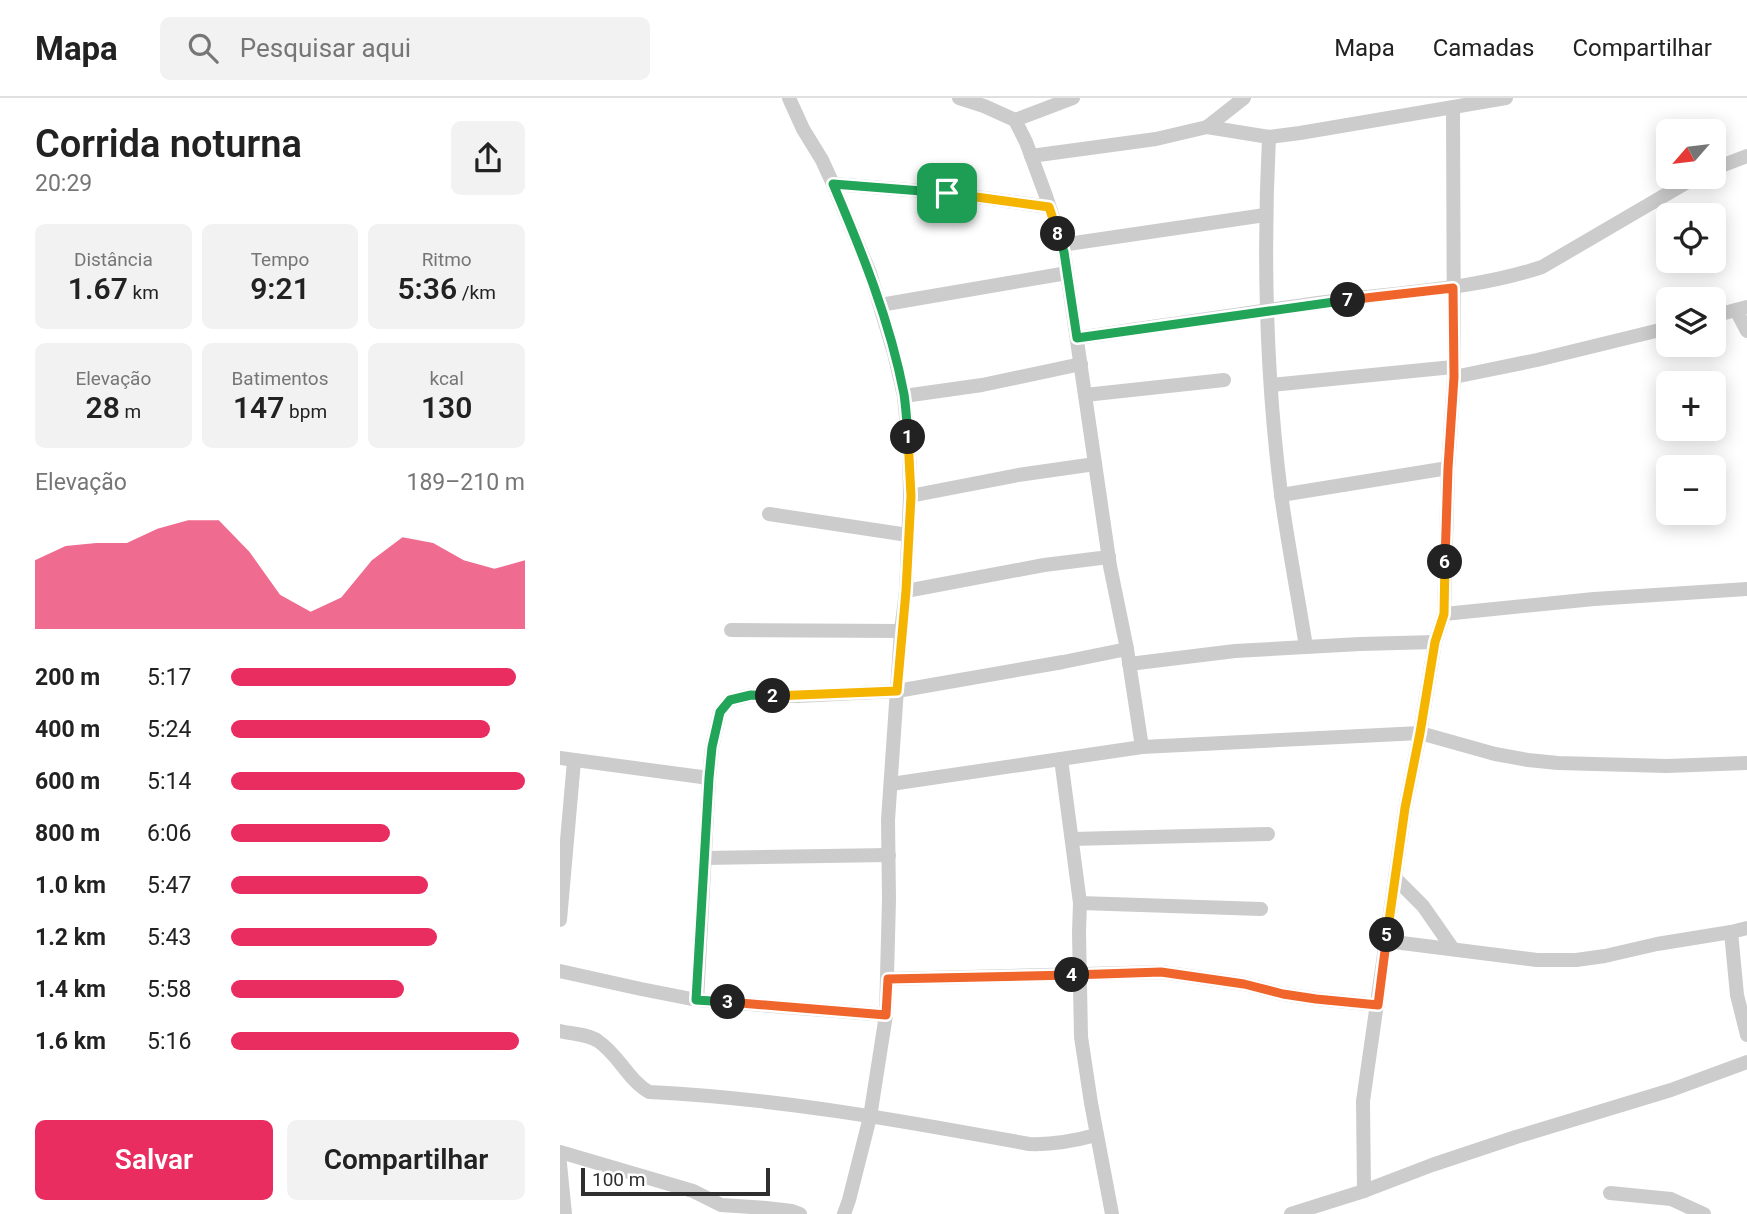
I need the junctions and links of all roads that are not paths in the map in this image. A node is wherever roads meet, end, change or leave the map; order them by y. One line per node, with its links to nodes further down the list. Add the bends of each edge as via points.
1 (789, 98): 13 (street)
2 (959, 98): 7 (street)
3 (1073, 98): 7 (street)
4 (1244, 98): 8 (street)
5 (1506, 98): 6 (street)
6 (1453, 108): 9 (street); 19 (street)
7 (1015, 120): 10 (street)
8 (1207, 127): 9 (street); 10 (street, via 1156,139)
9 (1269, 136): 16 (street)
10 (1031, 156): 15 (street)
11 (1747, 156): 12 (street)
12 (1726, 164)
13 (833, 184): 15 (street); 20 (street)
14 (1675, 189): 19 (street, via 1542,267)
15 (1049, 207): 17 (street)
16 (1265, 215): 17 (street); 22 (street)
17 (1061, 245): 18 (street)
18 (1067, 273): 20 (street); 25 (street)
19 (1453, 288): 22 (street); 27 (street)
20 (880, 305): 31 (street)
21 (1741, 309): 24 (street)
22 (1267, 312): 25 (street); 29 (street)
23 (1656, 331): 27 (street, via 1537,360)
24 (1747, 331)
25 (1077, 338): 26 (street)
26 (1081, 364): 30 (street); 31 (street)
27 (1454, 372): 29 (street); 33 (street)
28 (1224, 380): 30 (street)
29 (1271, 385): 34 (street)
30 (1085, 395): 32 (street)
31 (904, 396): 35 (street)
32 (1095, 464): 35 (street); 38 (street)
33 (1448, 468): 34 (street); 41 (street)
34 (1282, 495): 45 (street)
35 (911, 496): 37 (street)
36 (769, 514): 37 (street)
37 (908, 536): 40 (street)
38 (1109, 557): 40 (street); 46 (street)
39 (1747, 589): 41 (street)
40 (906, 591): 43 (street)
41 (1444, 614): 44 (street)
42 (731, 630): 43 (street)
43 (901, 631): 47 (street)
44 (1435, 642): 45 (street); 48 (street)
45 (1307, 647): 46 (street)
46 (1128, 656): 47 (street); 49 (street)
47 (897, 691): 53 (street, via 751,695 730,700 720,712); 54 (street)
48 (1420, 733): 49 (street); 52 (street, via 1495,754 1558,763); 59 (street)
49 (1142, 747): 51 (street)
50 (567, 759): 53 (street); 62 (street)
51 (1061, 759): 54 (street); 56 (street)
52 (1747, 763)
53 (709, 778): 58 (street)
54 (891, 784): 57 (street)
55 (1268, 834): 56 (street)
56 (1072, 839): 60 (street)
57 (889, 855): 58 (street); 69 (street)
58 (704, 858): 70 (street)
59 (1395, 878): 65 (street); 66 (street, via 1423,905)
60 (1080, 903): 61 (street); 68 (street)
61 (1261, 909)
62 (560, 920)
63 (1747, 928): 64 (street)
64 (1731, 932): 66 (street, via 1576,960); 74 (street, via 1737,995)
65 (1386, 941): 66 (street); 71 (street)
66 (1453, 949)
67 (560, 971): 70 (street)
68 (1079, 975): 69 (street); 71 (street, via 1161,972); 77 (street, via 1081,1037)
69 (888, 979): 72 (street)
70 (696, 1000): 72 (street)
71 (1378, 1005): 80 (street, via 1363,1101)
72 (886, 1015): 76 (street)
73 (560, 1031): 76 (street, via 595,1039 649,1092)
74 (1747, 1035)
75 (1747, 1062): 80 (street)
76 (870, 1117): 77 (street, via 1029,1144); 84 (street)
77 (1096, 1136): 85 (street)
78 (560, 1153): 83 (street, via 693,1191 721,1205)
79 (560, 1164): 82 (street)
80 (1364, 1191): 86 (street)
81 (1610, 1193): 87 (street, via 1671,1199)
82 (565, 1214)
83 (800, 1214)
84 (844, 1214)
85 (1112, 1214)
86 (1291, 1214)
87 (1704, 1214)

